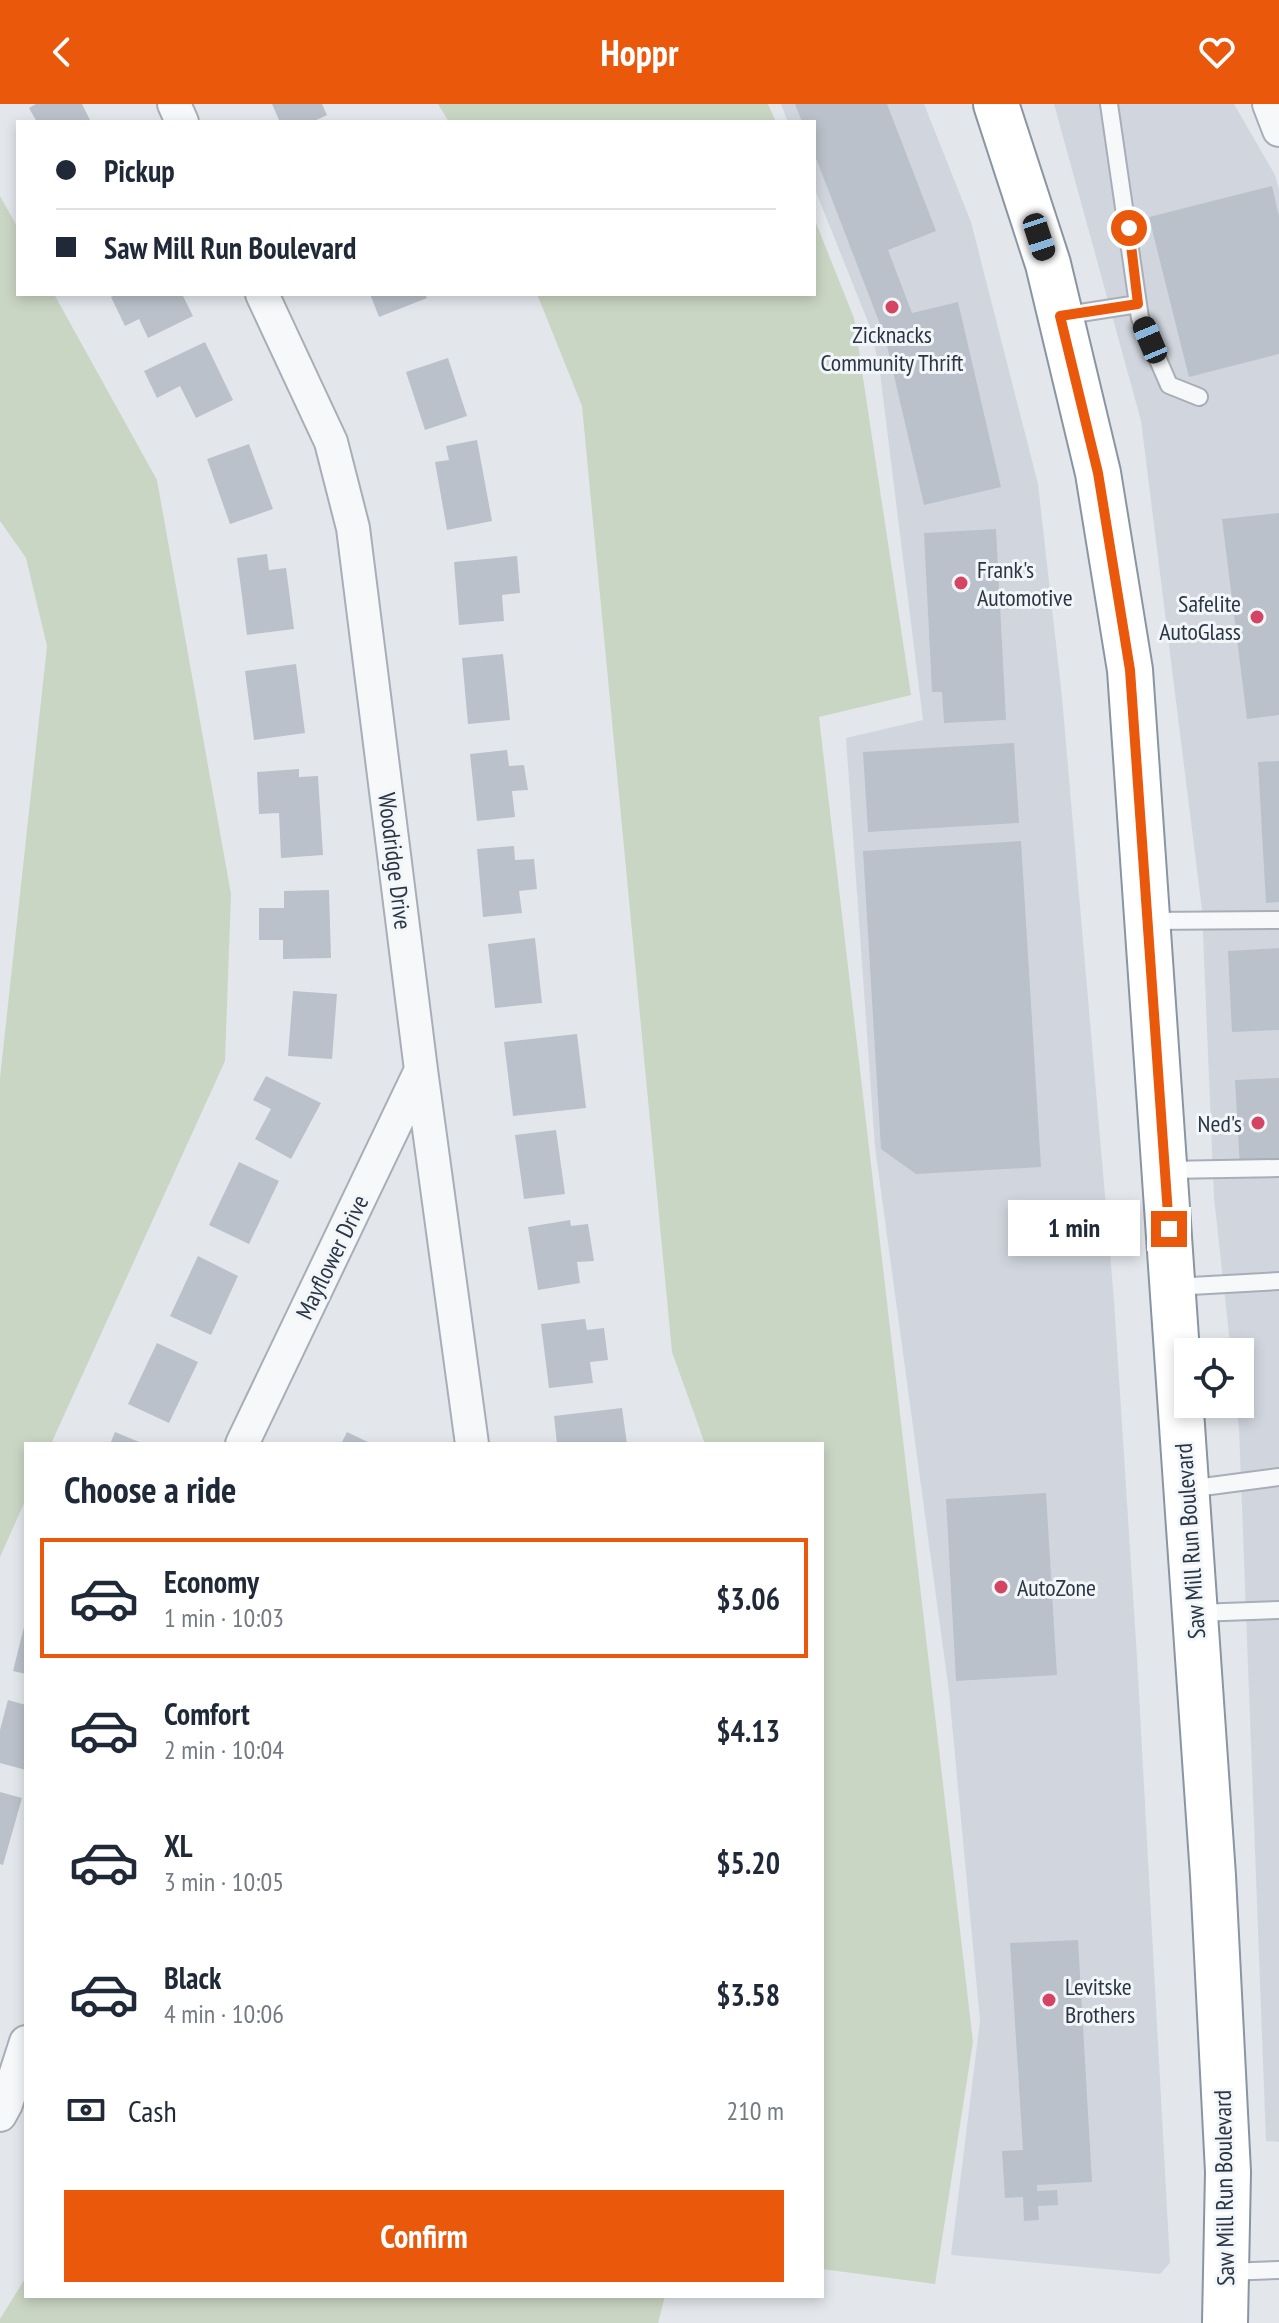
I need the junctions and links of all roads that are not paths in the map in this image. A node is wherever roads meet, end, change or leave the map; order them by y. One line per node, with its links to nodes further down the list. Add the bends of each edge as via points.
1 (996, 104): 7 (highway, Saw Mill Run Boulevard)
2 (1109, 104): 6 (lane)
3 (1269, 104): 4 (street)
4 (1279, 130)
5 (263, 296): 11 (street, Woodridge Drive, via 331,442 353,528)
6 (1138, 304): 7 (lane); 8 (lane, via 1169,385)
7 (1060, 316): 10 (highway, Saw Mill Run Boulevard, via 1098,473 1130,670)
8 (1199, 397)
9 (1279, 920): 10 (lane)
10 (1147, 921): 13 (highway, Saw Mill Run Boulevard)
11 (421, 1070): 16 (street, Mayflower Drive); 17 (street, Woodridge Drive)
12 (1279, 1168): 13 (lane)
13 (1165, 1171): 15 (highway, Saw Mill Run Boulevard)
14 (1279, 1281): 15 (lane)
15 (1173, 1287): 19 (highway, Saw Mill Run Boulevard)
16 (243, 1442)
17 (472, 1442)
18 (1279, 1477): 19 (lane)
19 (1186, 1489): 21 (highway, Saw Mill Run Boulevard)
20 (1279, 1610): 21 (lane)
21 (1195, 1613): 25 (highway, Saw Mill Run Boulevard, via 1228,2172)
22 (24, 2048): 23 (street)
23 (0, 2115)
24 (1279, 2270): 25 (lane)
25 (1226, 2272): 26 (highway, Saw Mill Run Boulevard)
26 (1225, 2323)

